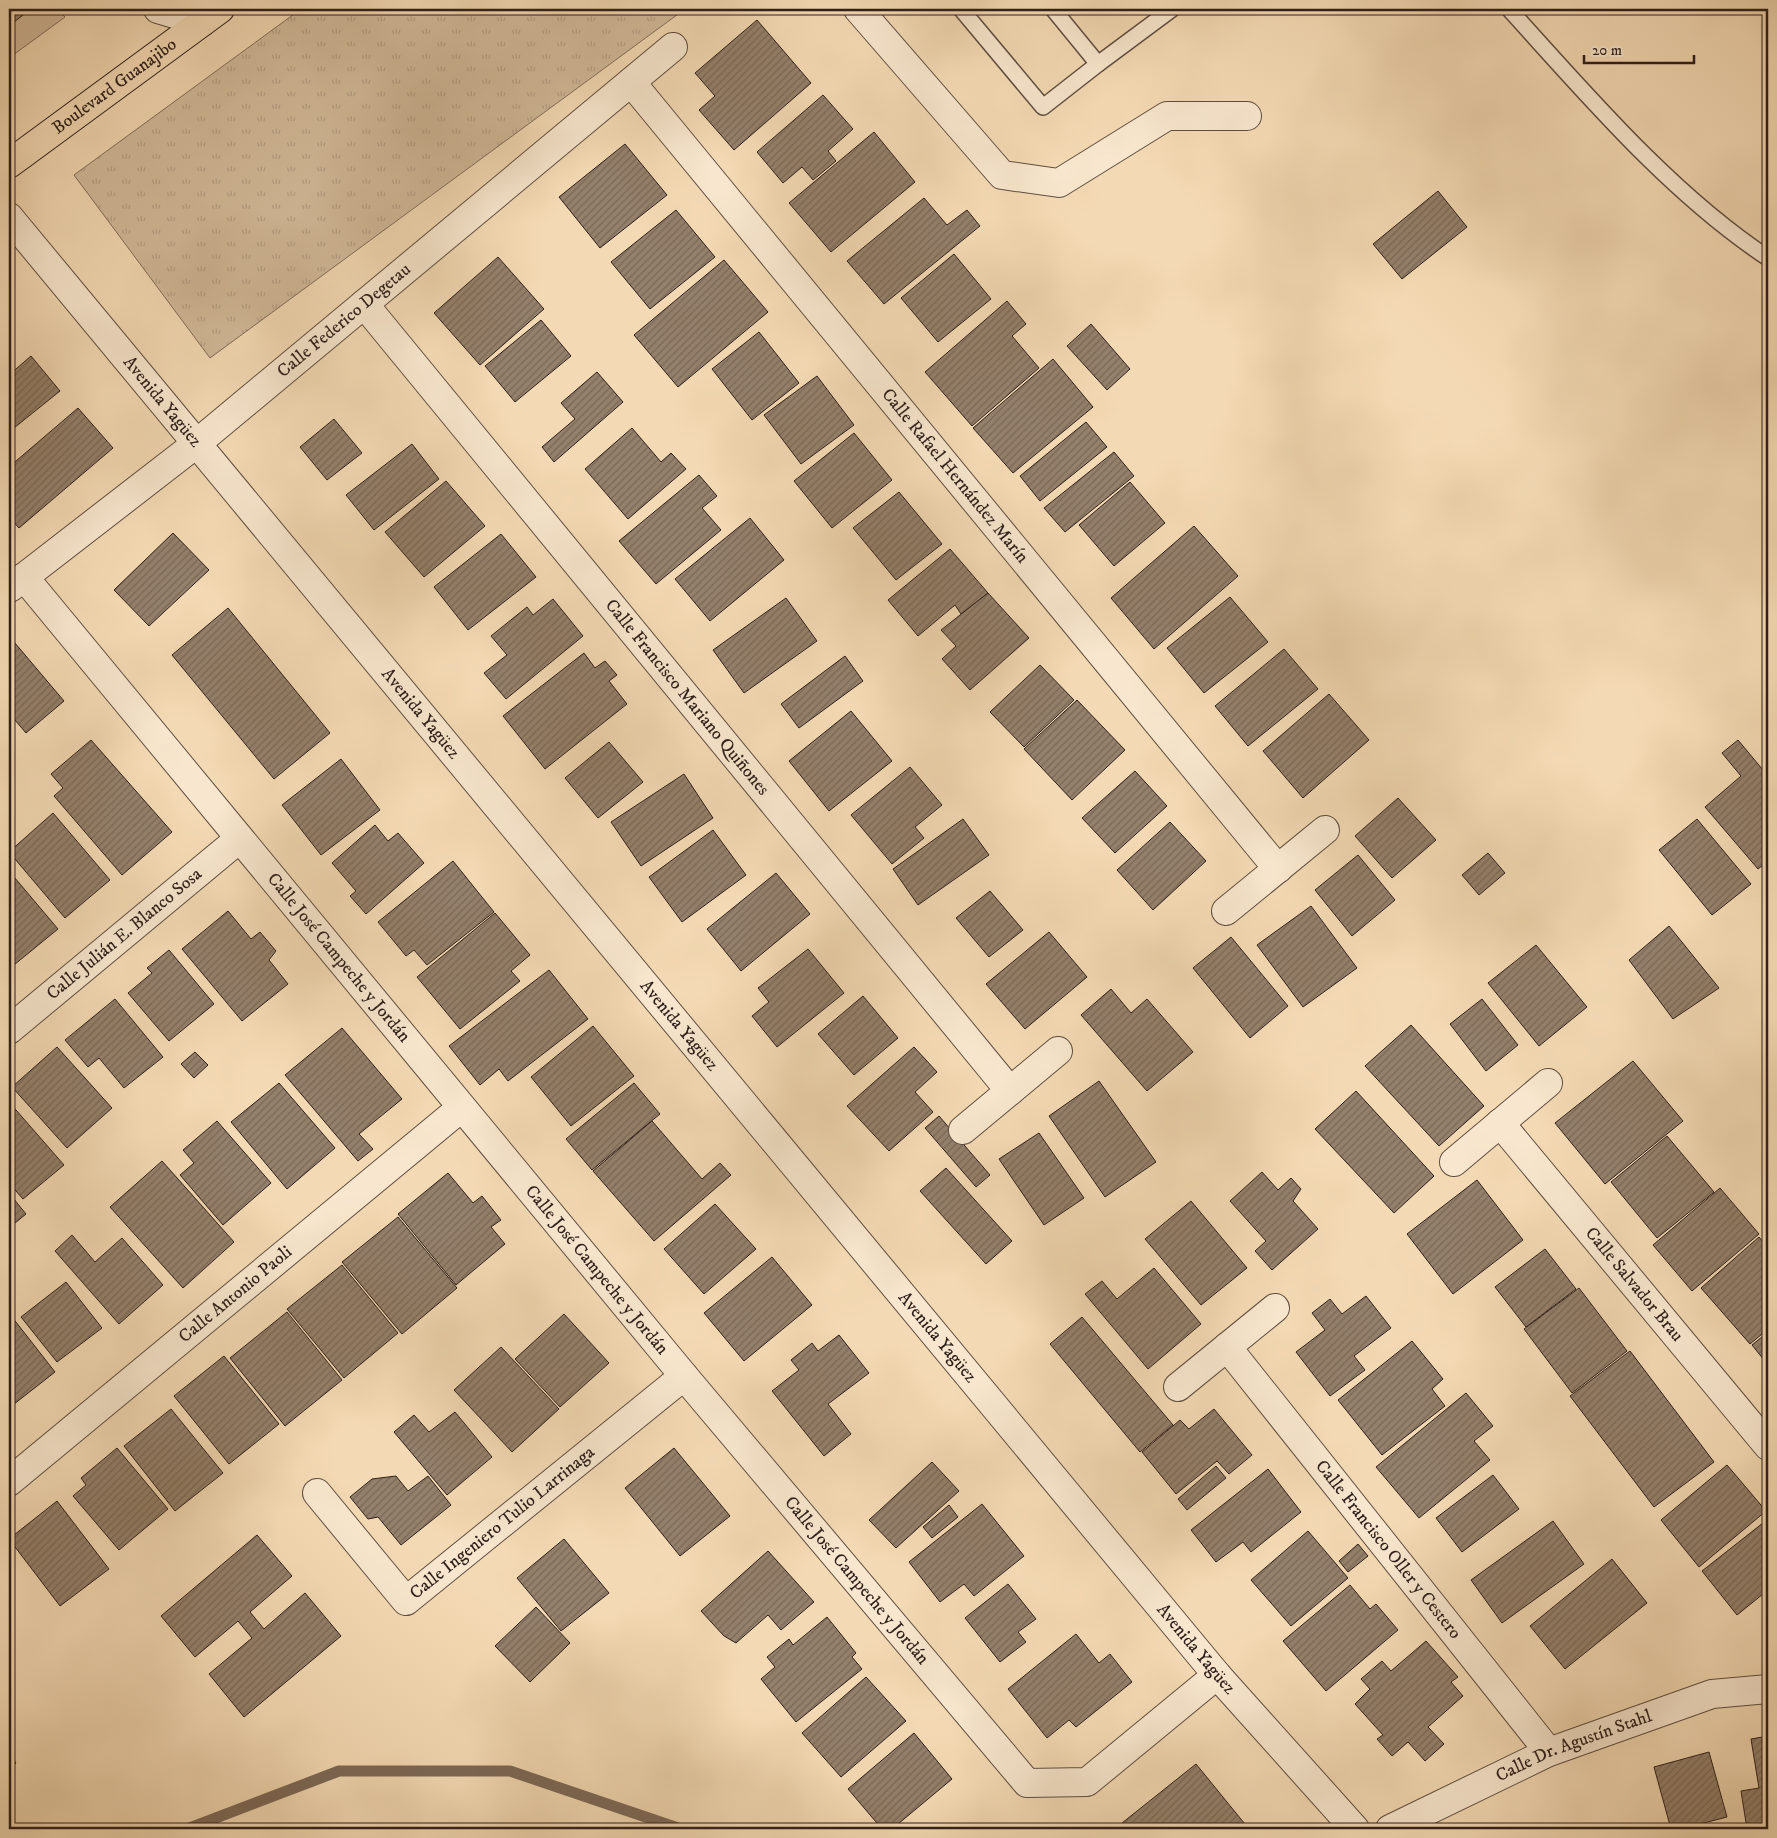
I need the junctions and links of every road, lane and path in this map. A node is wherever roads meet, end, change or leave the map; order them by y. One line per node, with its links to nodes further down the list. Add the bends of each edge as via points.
1 (158, 9): 7 (street)
2 (858, 9): 11 (street, via 1002,176 1059,183 1167,116)
3 (961, 9): 9 (lane, via 1043,107)
4 (1054, 9): 9 (lane)
5 (1172, 9): 9 (lane)
6 (1509, 9): 14 (lane, via 1598,107 1698,205)
7 (211, 15): 12 (main road, Boulevard Guanajibo)
8 (673, 46): 10 (street, Calle Federico Degetau)
9 (1098, 64)
10 (631, 82): 15 (street, Calle Federico Degetau); 20 (street, Calle Rafael Hernández Marín)
11 (1247, 116)
12 (9, 164)
13 (9, 216): 16 (street, Avenida Yagüez)
14 (1768, 258)
15 (364, 304): 16 (street, Calle Federico Degetau); 25 (street, Calle Francisco Mariano Quiñones)
16 (196, 444): 17 (street, Calle Federico Degetau); 37 (street, Avenida Yagüez)
17 (16, 583): 19 (street, Calle José Campeche y Jordán)
18 (1325, 830): 20 (street)
19 (240, 839): 22 (street, Calle Julián E. Blanco Sosa); 26 (street, Calle José Campeche y Jordán)
20 (1278, 869): 21 (street)
21 (1226, 911)
22 (9, 1030)
23 (1058, 1051): 25 (street)
24 (1548, 1083): 27 (street)
25 (1010, 1091): 28 (street)
26 (462, 1108): 32 (street, Calle José Campeche y Jordán); 35 (street, Calle Antonio Paoli)
27 (1500, 1124): 29 (street); 34 (street, Calle Salvador Brau)
28 (963, 1130)
29 (1454, 1162)
30 (1275, 1308): 31 (street)
31 (1227, 1347): 33 (street); 39 (street, Calle Francisco Oller y Cestero)
32 (684, 1376): 36 (street, Calle Ingeniero Tulio Larrinaga, via 406,1601); 37 (street, Calle José Campeche y Jordán, via 1027,1783 1087,1782)
33 (1178, 1387)
34 (1768, 1446)
35 (9, 1482)
36 (317, 1492)
37 (1217, 1675): 40 (street, Avenida Yagüez)
38 (1768, 1689): 39 (street, Calle Dr. Agustín Stahl, via 1712,1694)
39 (1549, 1752): 41 (street, Calle Dr. Agustín Stahl)
40 (1355, 1829)
41 (1390, 1829)

